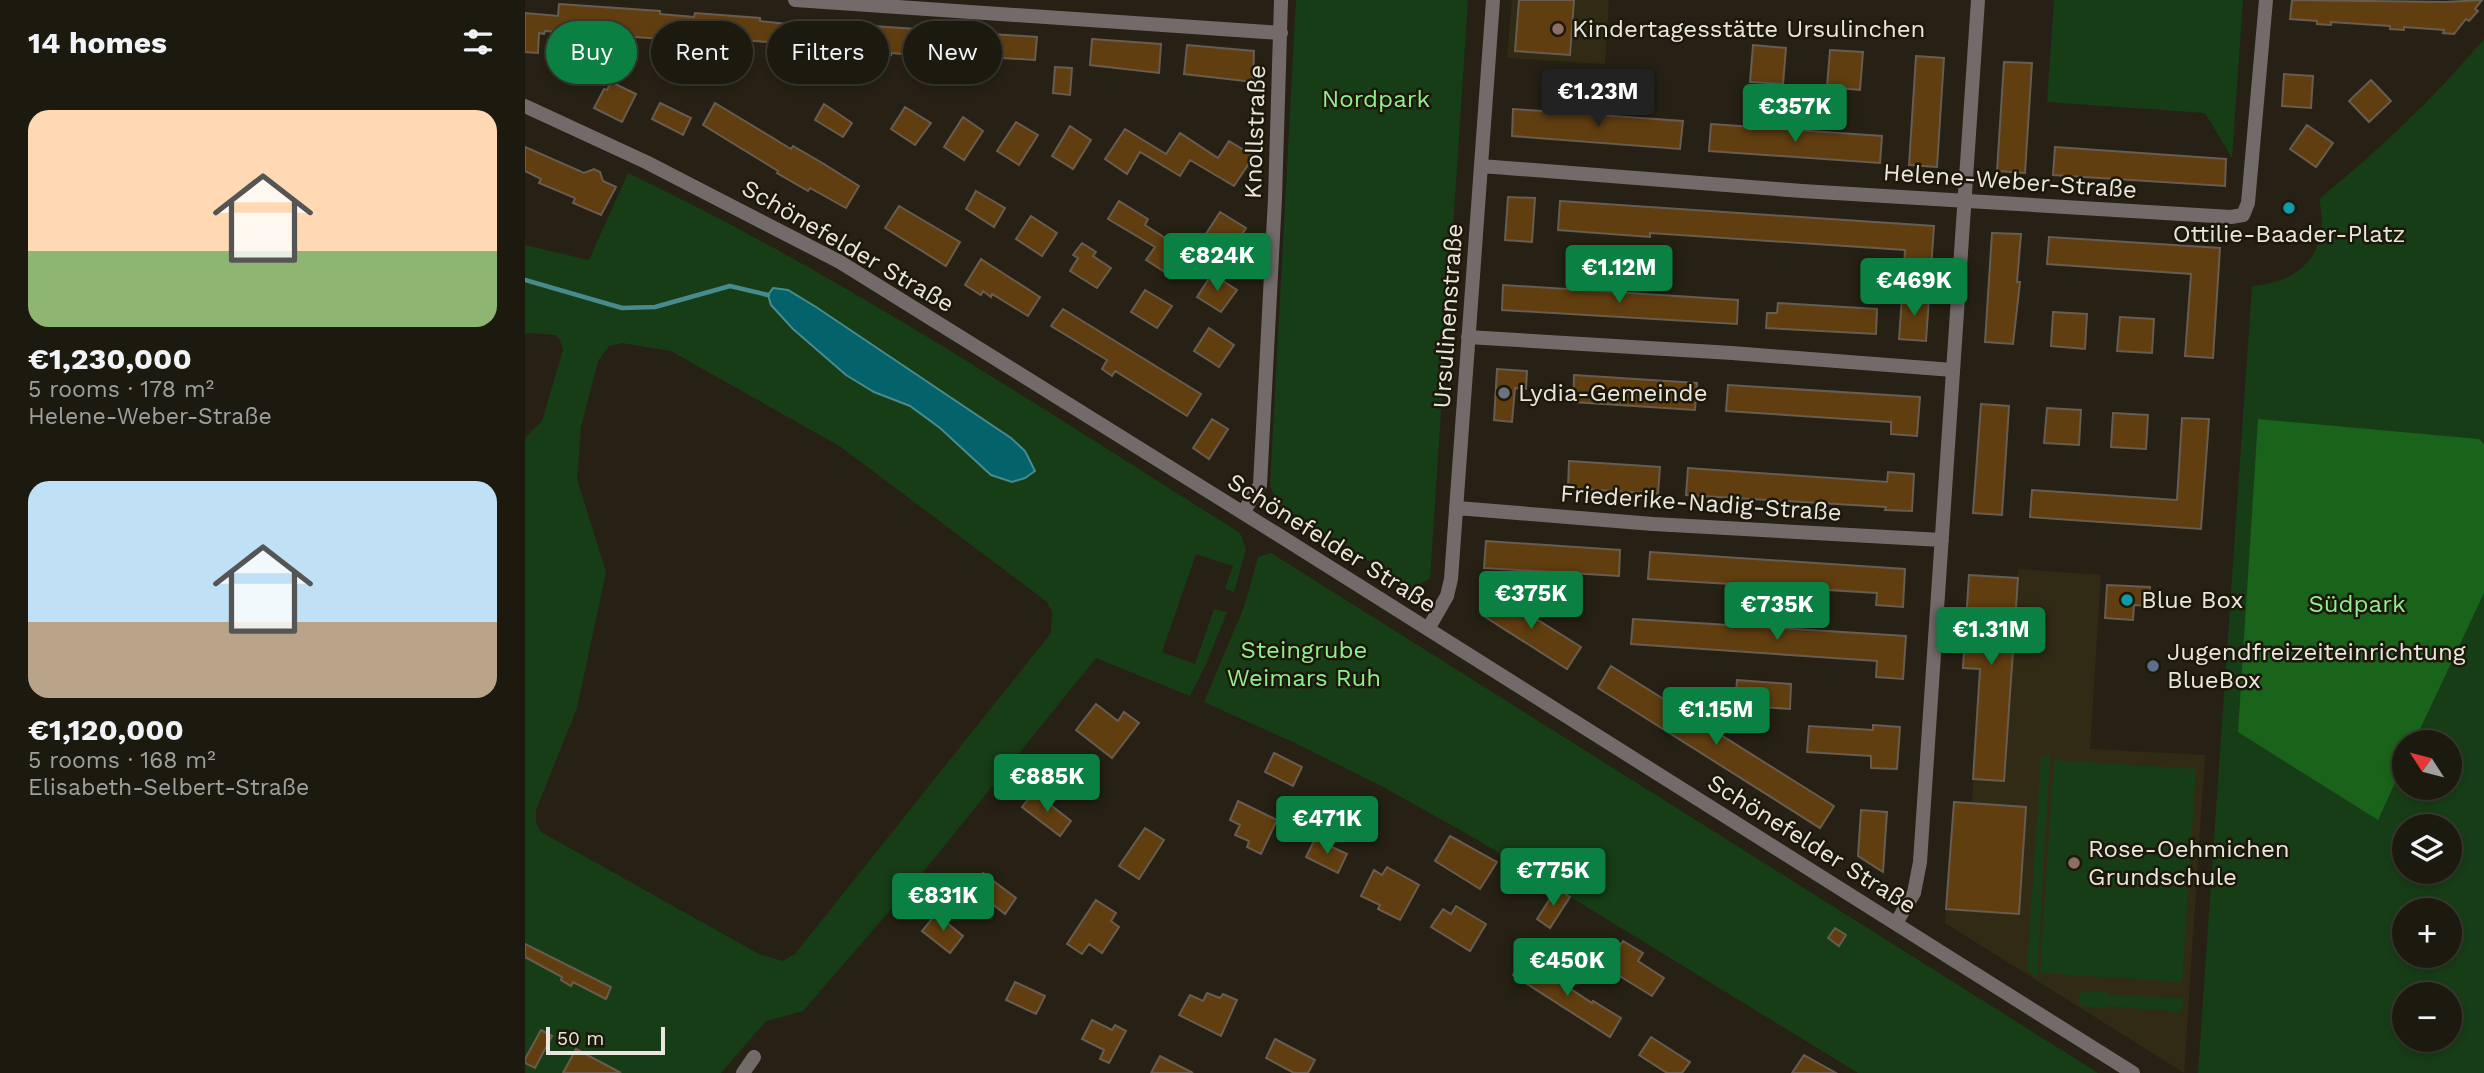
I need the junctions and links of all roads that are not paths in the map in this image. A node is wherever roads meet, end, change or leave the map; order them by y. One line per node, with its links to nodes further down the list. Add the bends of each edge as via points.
1 (795, 0): 6 (street)
2 (1281, 0): 6 (street, Knollstraße)
3 (1493, 0): 8 (street, Ursulinenstraße)
4 (1978, 0): 9 (street)
5 (2266, 0): 9 (street, Helene-Weber-Straße, via 2248,203 2243,215)
6 (1281, 33): 13 (street, Knollstraße, via 1259,485)
7 (525, 106): 13 (street, Schönefelder Straße, via 830,256)
8 (1481, 166): 9 (street, Helene-Weber-Straße); 10 (street, Ursulinenstraße)
9 (1964, 200): 11 (street)
10 (1468, 337): 11 (street); 12 (street, Ursulinenstraße)
11 (1953, 370): 14 (street)
12 (1457, 508): 14 (street, Friederike-Nadig-Straße); 15 (street, Ursulinenstraße, via 1450,586)
13 (1243, 513): 15 (street, Schönefelder Straße)
14 (1942, 540): 16 (street, via 1920,862 1914,893)
15 (1428, 629): 16 (street, Schönefelder Straße)
16 (1896, 923): 19 (street, Schönefelder Straße)
17 (754, 1057): 18 (street)
18 (743, 1073)
19 (2133, 1073)

